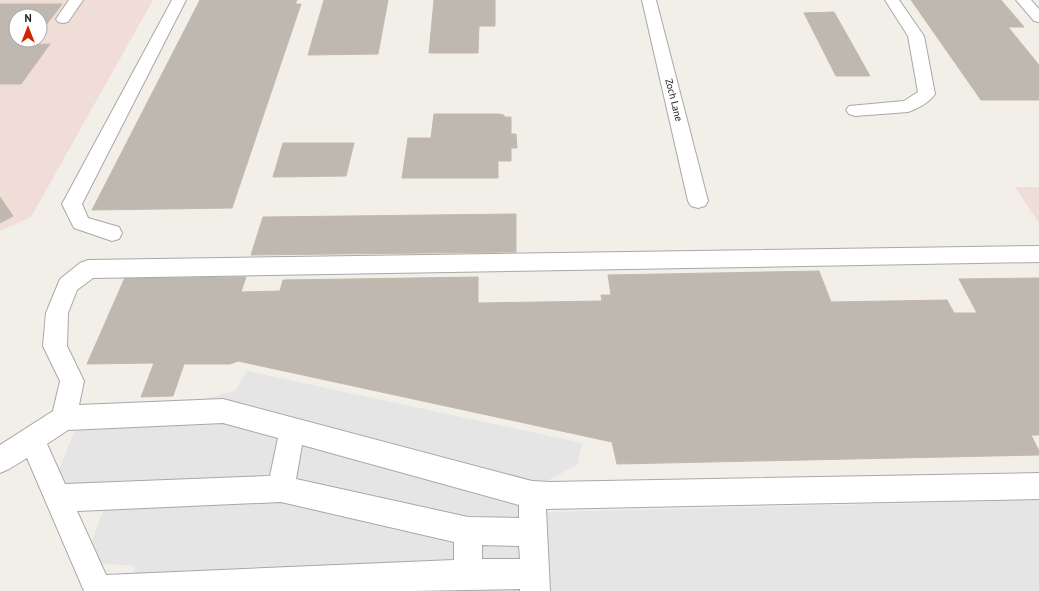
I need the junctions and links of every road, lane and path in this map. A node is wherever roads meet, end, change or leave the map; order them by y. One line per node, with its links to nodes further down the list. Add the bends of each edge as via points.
1 (76, 0): 7 (street)
2 (179, 0): 10 (street, via 72,204 81,223)
3 (649, 0): 9 (street, Zoch Lane)
4 (892, 0): 8 (street, via 916,36 926,94 908,106)
5 (1023, 0): 6 (street)
6 (1039, 18)
7 (63, 19)
8 (855, 110)
9 (698, 201)
10 (112, 233)
11 (1039, 254): 12 (street, via 88,269 68,285 57,313 55,346 72,381)
12 (64, 418): 13 (street, via 223,411); 14 (street)
13 (292, 429): 17 (street); 18 (street)
14 (32, 440): 15 (street); 19 (street)
15 (0, 460)
16 (1039, 486): 18 (street)
17 (281, 489): 19 (street); 20 (street)
18 (532, 495): 21 (street)
19 (57, 498): 22 (street, via 98,590)
20 (468, 531): 21 (street); 22 (street)
21 (533, 532): 23 (street)
22 (468, 574): 23 (street)
23 (535, 582)

